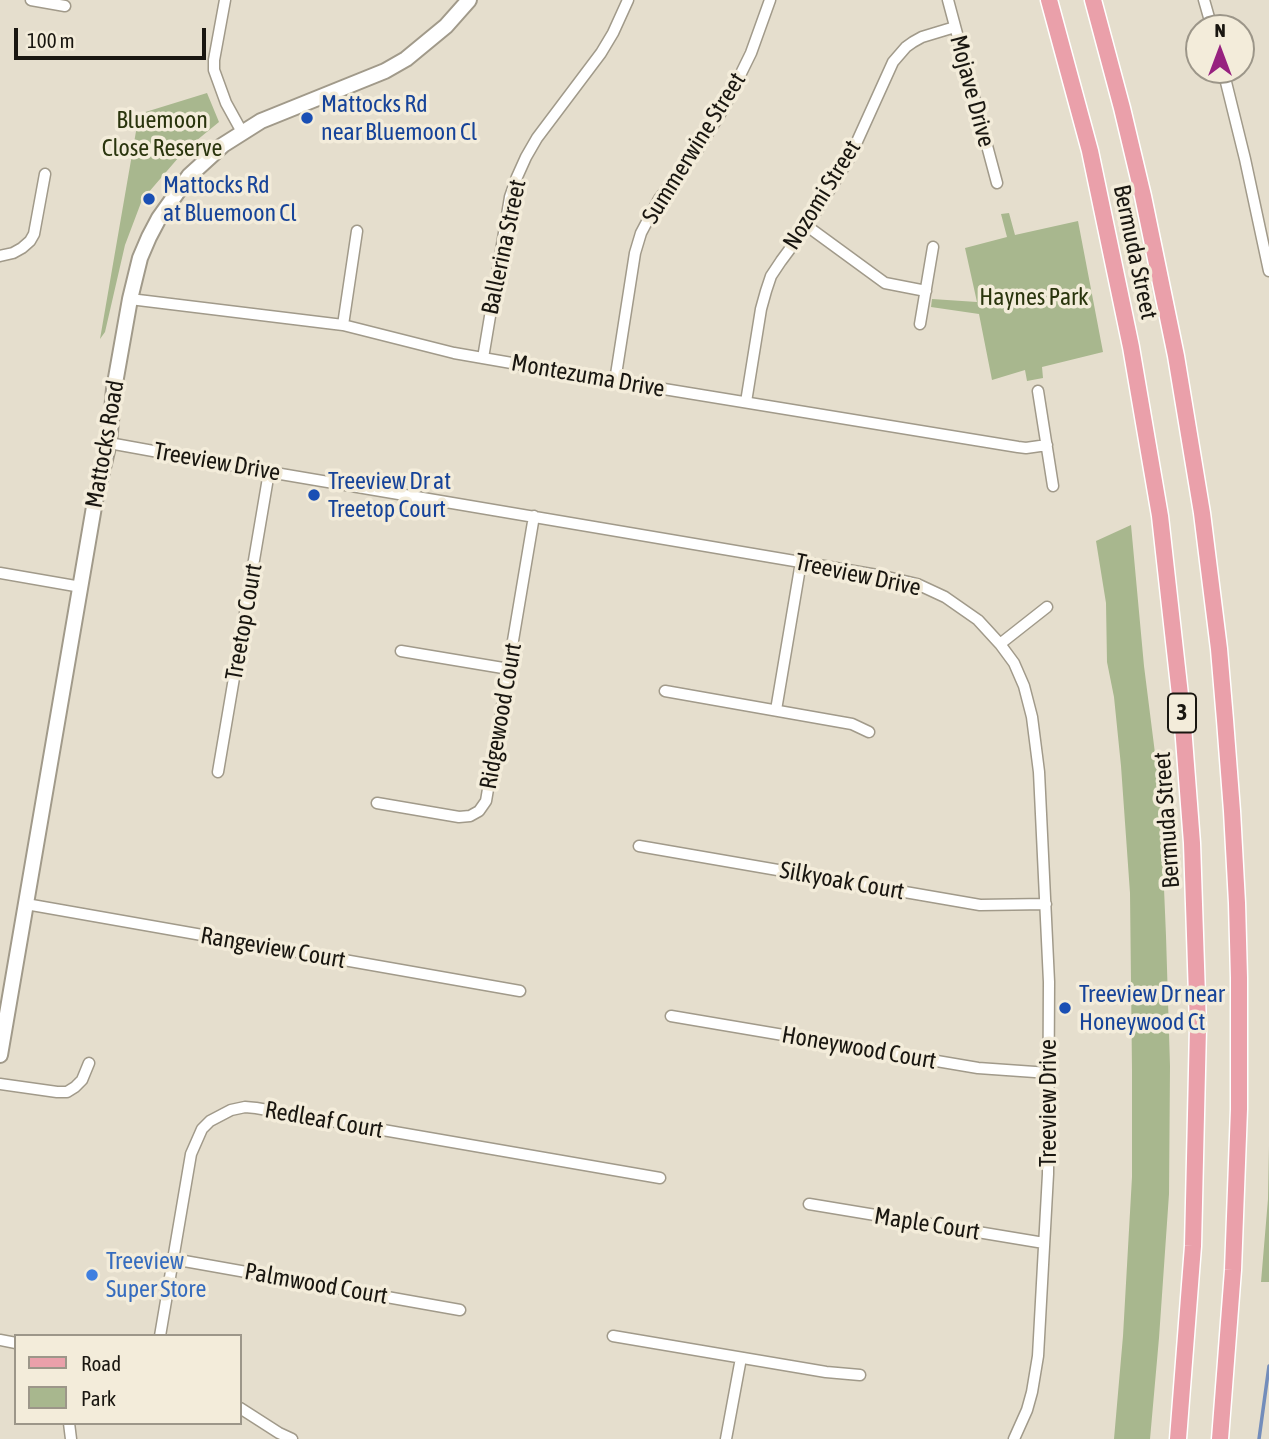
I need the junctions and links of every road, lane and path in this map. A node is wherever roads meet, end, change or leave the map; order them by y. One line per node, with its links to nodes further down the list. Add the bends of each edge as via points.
1 (31, 0): 9 (street)
2 (225, 0): 12 (street, via 215,75)
3 (469, 0): 12 (street, Mattocks Road, via 428,42 395,65 283,110)
4 (628, 0): 24 (street, Ballerina Street, via 601,53 537,138 517,177)
5 (770, 0): 25 (street, Summerwine Street, via 726,106 659,199 641,233)
6 (948, 0): 10 (street, Mojave Drive)
7 (1049, 0): 67 (main road, Bermuda Street / 3, via 1090,151 1132,347 1160,516 1182,713 1198,1027 1193,1246)
8 (1093, 0): 68 (main road, Bermuda Street / 3, via 1143,196 1176,356 1219,649 1240,1004 1233,1270)
9 (65, 6)
10 (955, 27): 14 (street, Mojave Drive); 15 (street, Nozomi Street, via 913,42 893,62 849,158)
11 (1226, 84): 19 (street)
12 (242, 132): 21 (street, Mattocks Road, via 206,159 173,196 140,258)
13 (45, 174): 18 (street, via 34,234 22,248)
14 (997, 183)
15 (807, 226): 20 (street, via 885,283); 27 (street, Nozomi Street, via 771,276)
16 (356, 231): 23 (street)
17 (933, 247): 20 (street)
18 (0, 256)
19 (1269, 271)
20 (926, 291): 22 (street)
21 (130, 299): 23 (street, Montezuma Drive); 28 (street, Mattocks Road)
22 (920, 324)
23 (343, 325): 24 (street, Montezuma Drive)
24 (483, 358): 25 (street, Montezuma Drive)
25 (615, 381): 27 (street, Montezuma Drive)
26 (1038, 391): 29 (street)
27 (746, 402): 29 (street, Montezuma Drive, via 1018,447)
28 (109, 443): 30 (street, Treeview Drive); 35 (street, Mattocks Road)
29 (1046, 445): 31 (street)
30 (269, 471): 32 (street, Treeview Drive); 43 (street, Treetop Court)
31 (1053, 486)
32 (534, 516): 33 (street, Treeview Drive); 39 (street, Ridgewood Court)
33 (801, 562): 37 (street, Treeview Drive, via 917,584 967,612); 41 (street)
34 (0, 573): 35 (street)
35 (81, 587): 46 (street, Mattocks Road)
36 (1047, 607): 37 (street)
37 (1000, 644): 47 (street, Treeview Drive, via 1014,663 1032,717)
38 (401, 651): 39 (street)
39 (509, 669): 44 (street, Ridgewood Court, via 483,806 470,816 459,817)
40 (665, 691): 41 (street)
41 (776, 710): 42 (street, via 852,724)
42 (869, 732)
43 (218, 772)
44 (377, 803)
45 (639, 846): 47 (street, Silkyoak Court, via 980,905)
46 (26, 904): 48 (street, Rangeview Court); 50 (street, Mattocks Road)
47 (1046, 904): 52 (street, Treeview Drive)
48 (520, 991)
49 (671, 1016): 52 (street, Honeywood Court, via 978,1068)
50 (1, 1047)
51 (89, 1063): 53 (street, via 82,1080 67,1092)
52 (1049, 1073): 56 (street, Treeview Drive)
53 (0, 1084)
54 (660, 1178): 57 (street, Redleaf Court, via 245,1107 210,1121 196,1140)
55 (809, 1204): 56 (street, Maple Court)
56 (1044, 1243): 66 (street, Treeview Drive, via 1035,1377)
57 (173, 1259): 58 (street, Palmwood Court); 59 (street, Redleaf Court)
58 (460, 1310)
59 (160, 1334)
60 (613, 1336): 61 (street)
61 (741, 1358): 62 (street); 65 (street)
62 (860, 1375)
63 (242, 1409): 64 (street)
64 (292, 1439)
65 (726, 1439)
66 (1014, 1439)
67 (1178, 1439)
68 (1220, 1439)

